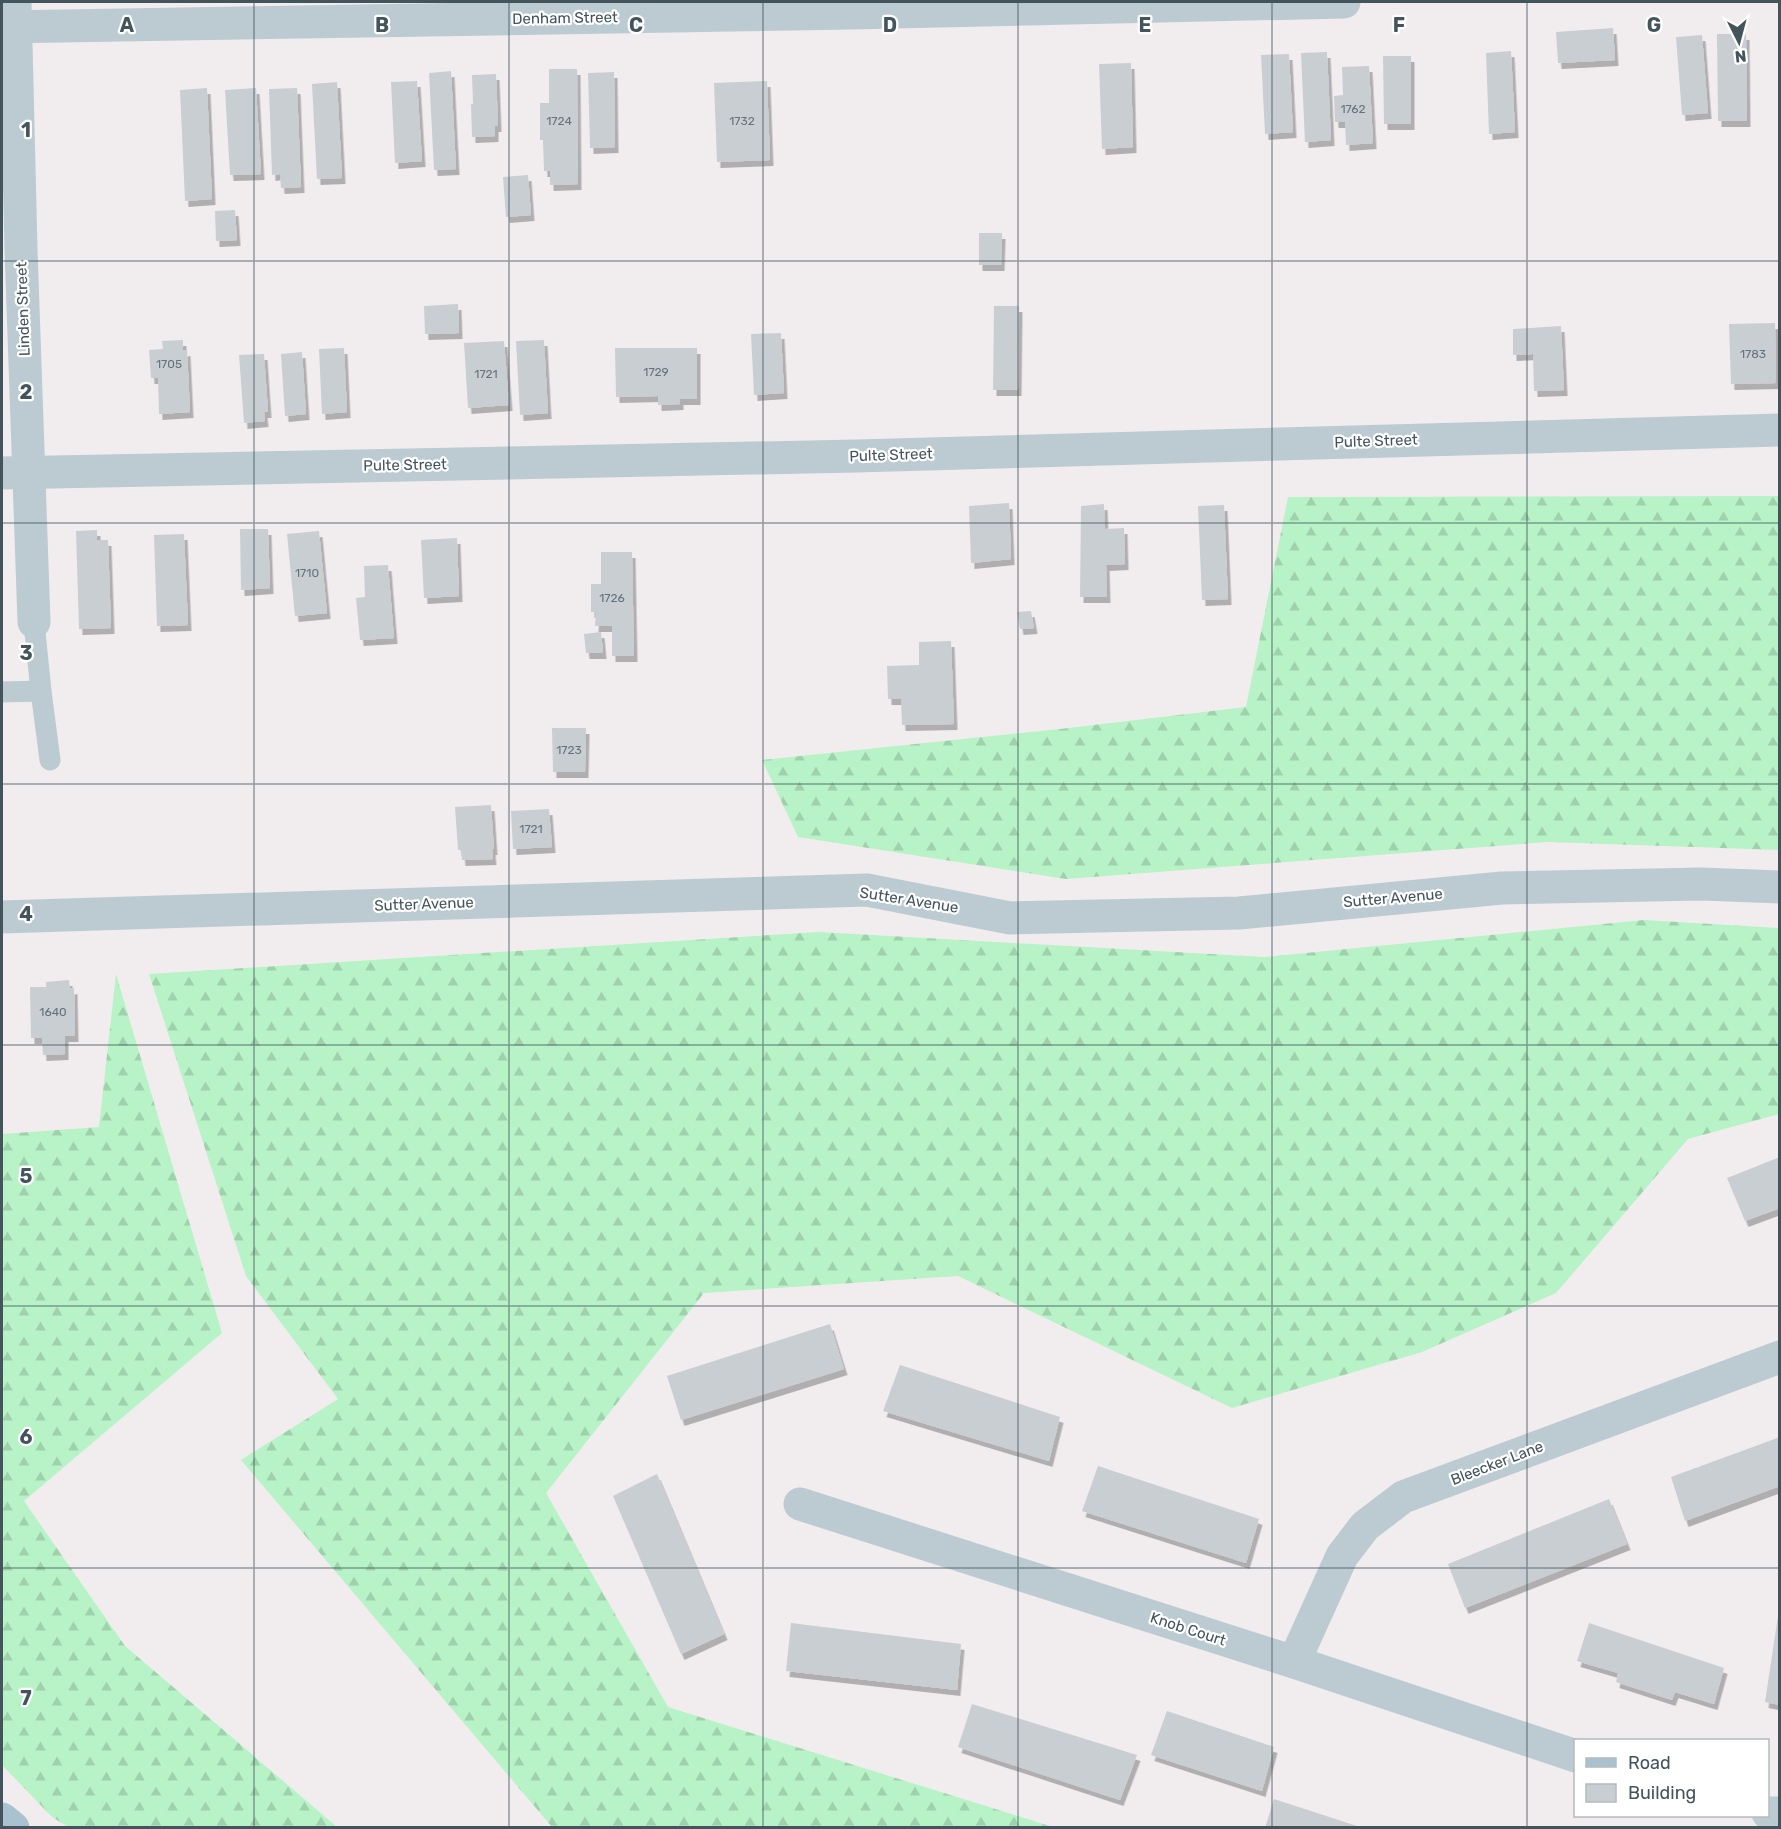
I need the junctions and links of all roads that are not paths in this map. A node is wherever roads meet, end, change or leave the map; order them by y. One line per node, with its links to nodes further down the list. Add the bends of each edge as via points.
1 (1344, 2): 2 (street, Denham Street, via 839,13)
2 (11, 19): 4 (street, Linden Street)
3 (1779, 430): 4 (street, Pulte Street, via 846,456)
4 (15, 473): 5 (street, Linden Street)
5 (34, 622): 7 (lane, Linden Street)
6 (2, 692): 7 (lane)
7 (41, 692): 8 (lane, Linden Street)
8 (50, 760)
9 (1779, 887): 10 (street, Sutter Avenue, via 1702,884 1502,888 1239,913 1010,918 867,890)
10 (2, 917)
11 (1779, 1357): 13 (street, Bleecker Lane, via 1404,1497 1365,1526 1342,1556)
12 (800, 1504): 13 (street, Knob Court)
13 (1294, 1662): 14 (street, Knob Court)
14 (1574, 1756)
15 (2, 1819): 16 (main road)
16 (13, 1827)

